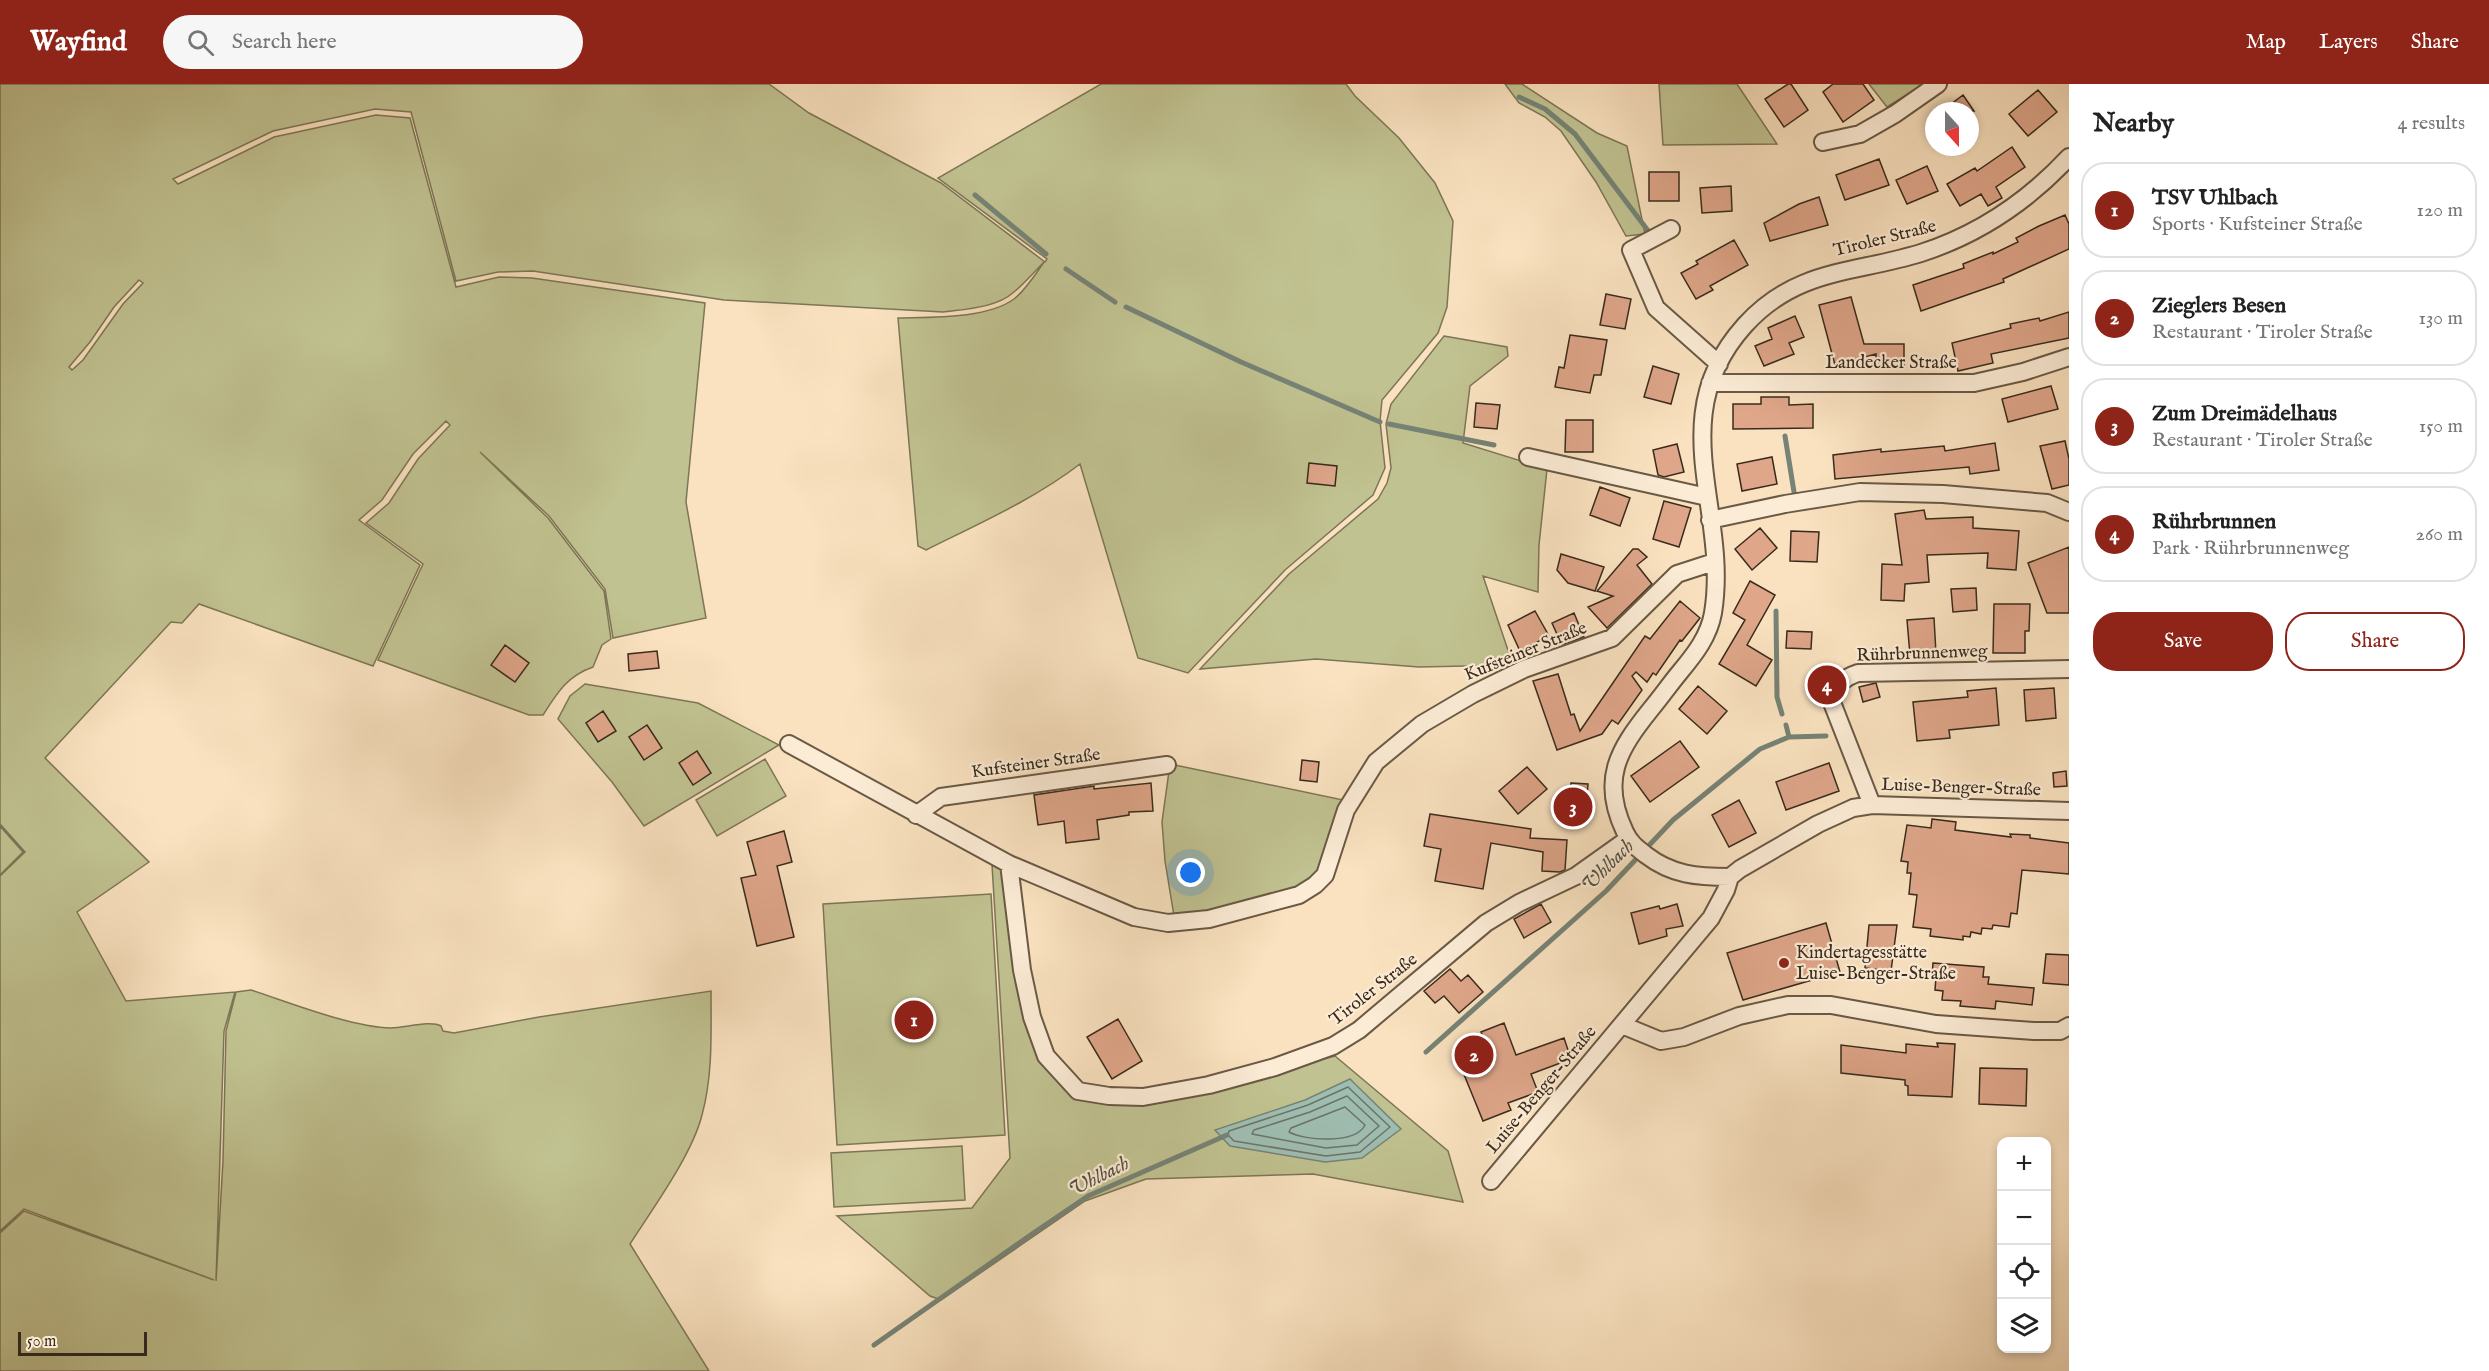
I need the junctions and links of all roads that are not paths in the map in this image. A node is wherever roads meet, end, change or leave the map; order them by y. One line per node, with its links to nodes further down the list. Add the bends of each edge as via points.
1 (1938, 84): 2 (street, via 1860,134)
2 (1823, 142)
3 (2069, 157): 6 (street, Tiroler Straße, via 2009,211 1967,236 1918,254 1834,272 1795,286 1743,327)
4 (1671, 229): 6 (street, via 1631,250 1656,308)
5 (2069, 357): 7 (street, Landecker Straße, via 1974,383)
6 (1719, 364): 7 (street, Tiroler Straße)
7 (1710, 383): 9 (street, Tiroler Straße, via 1702,432)
8 (1528, 457): 9 (street)
9 (1707, 497): 11 (street, Tiroler Straße)
10 (2069, 513): 11 (street, via 2047,503 1860,492)
11 (1710, 520): 12 (street, Tiroler Straße)
12 (1714, 562): 19 (street, Tiroler Straße, via 1713,610 1705,637 1634,730 1617,761 1613,799); 20 (street, Kufsteiner Straße, via 1677,574 1612,638 1524,669 1422,724 1376,762 1346,810 1325,875 1299,895 1209,919 1168,923 1134,917)
13 (2069, 669): 16 (street, Rührbrunnenweg, via 1858,673 1846,677 1831,700)
14 (789, 744): 18 (street, Kufsteiner Straße)
15 (1167, 765): 18 (street, Kufsteiner Straße, via 941,797)
16 (1872, 805): 17 (street, Luise-Benger-Straße); 21 (street, Luise-Benger-Straße, via 1853,808 1818,824)
17 (2069, 811)
18 (916, 815): 20 (street, Kufsteiner Straße)
19 (1631, 843): 20 (street, Tiroler Straße, via 1486,923 1359,1030 1333,1046 1209,1085 1143,1097 1077,1091 1046,1056 1032,1017 1022,970); 21 (street, via 1680,874)
20 (1009, 864)
21 (1730, 877): 22 (street, Luise-Benger-Straße, via 1711,918)
22 (1622, 1025): 23 (street, Luise-Benger-Straße, via 1661,1041 1788,1005 1831,1005 1936,1024 2034,1031 2060,1031); 24 (street, Luise-Benger-Straße)
23 (2069, 1026)
24 (1491, 1181)

